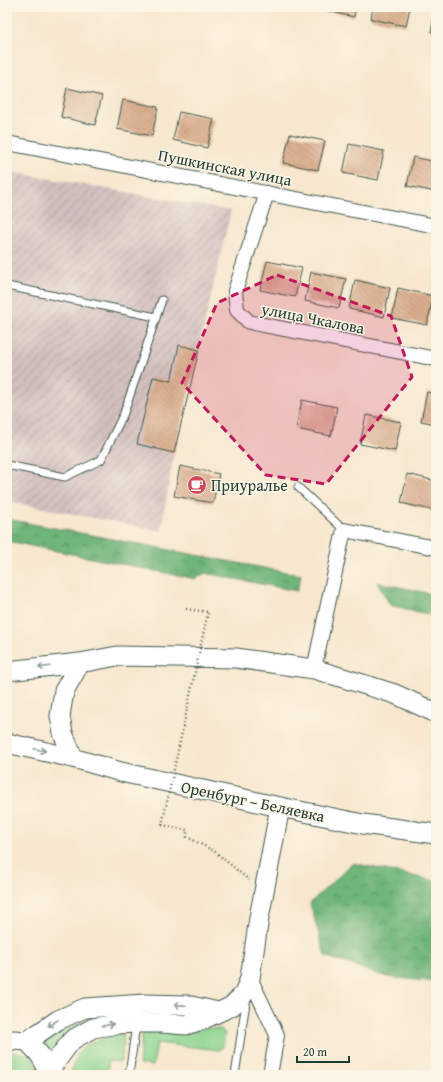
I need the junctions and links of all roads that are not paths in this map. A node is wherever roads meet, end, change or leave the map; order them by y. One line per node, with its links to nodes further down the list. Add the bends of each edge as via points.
1 (7, 143): 2 (street, Пушкинская улица)
2 (267, 192): 3 (street, Пушкинская улица); 7 (street, улица Чкалова, via 235,291 237,310 249,322)
3 (436, 226)
4 (7, 286): 6 (lane)
5 (162, 300): 6 (lane)
6 (156, 317): 8 (lane, via 124,413 101,460 65,477)
7 (436, 359)
8 (7, 465)
9 (298, 487): 10 (lane)
10 (344, 530): 11 (street); 13 (street)
11 (436, 548)
12 (80, 663): 13 (main road, via 117,656 236,658); 14 (main road, one-way to 14); 17 (main road, via 64,691 60,716 63,733)
13 (314, 669): 15 (main road, via 395,694)
14 (7, 671)
15 (436, 713)
16 (7, 743): 17 (main road, Оренбург – Беляевка, one-way to 17)
17 (73, 758): 18 (main road, Оренбург – Беляевка, via 121,772)
18 (280, 807): 19 (main road, Оренбург – Беляевка, via 364,824); 20 (main road)
19 (436, 834)
20 (250, 978): 21 (main road, via 244,994 232,1006); 27 (lane); 28 (street, via 277,1035)
21 (218, 1012): 22 (main road, via 186,1025); 23 (main road, one-way to 23, via 187,1005 144,1004 84,1008 58,1020)
22 (136, 1022): 25 (main road, one-way to 22, via 72,1040 93,1028); 26 (lane)
23 (27, 1040): 24 (main road); 25 (main road, via 45,1063)
24 (7, 1043)
25 (47, 1074)
26 (130, 1075)
27 (235, 1075)
28 (270, 1075)

